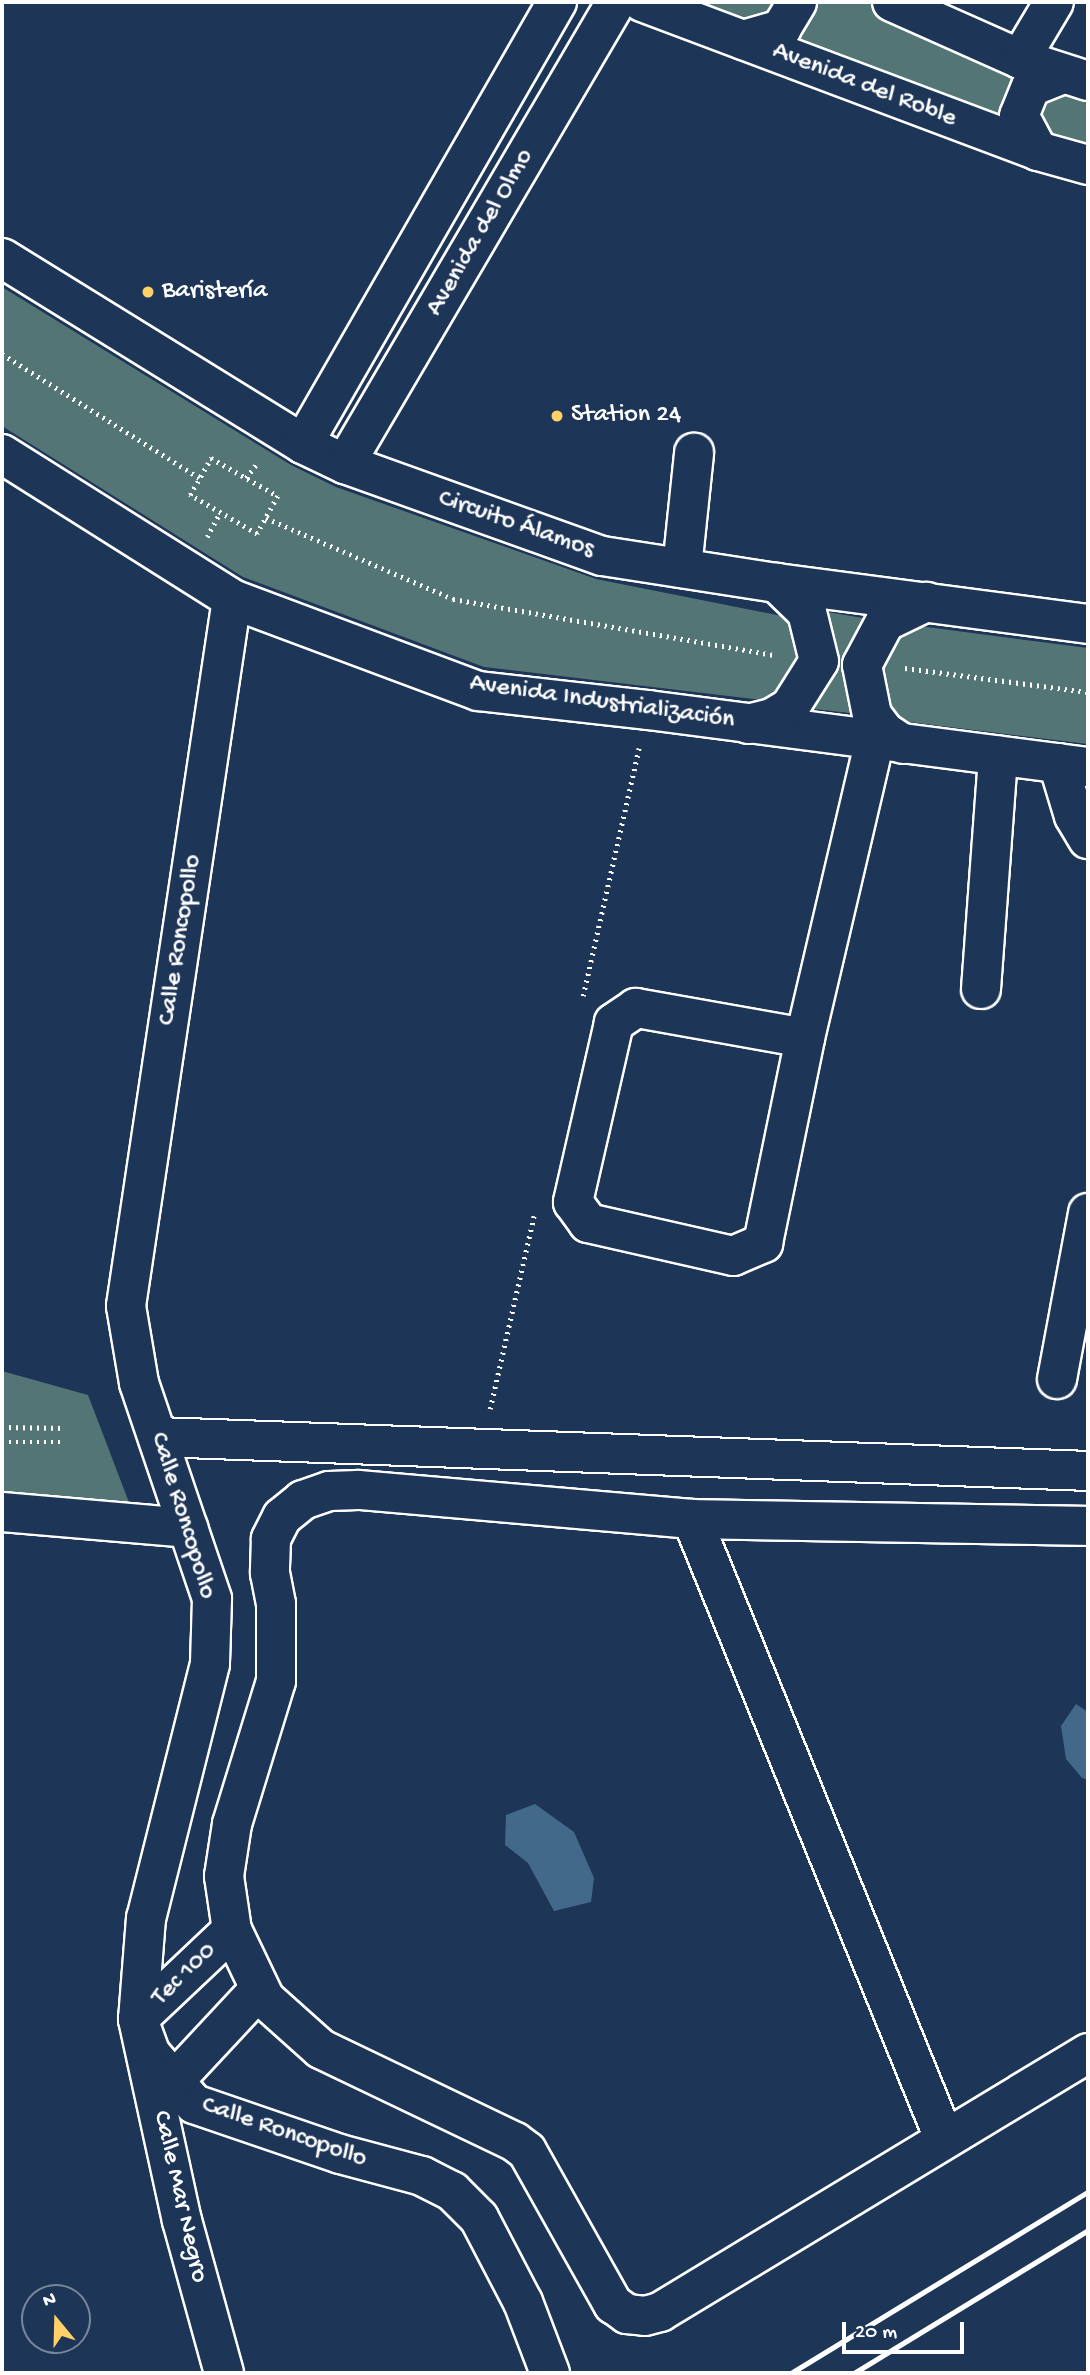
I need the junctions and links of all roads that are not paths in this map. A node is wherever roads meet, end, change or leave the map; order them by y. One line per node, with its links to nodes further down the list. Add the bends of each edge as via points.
1 (557, 2): 13 (street, Avenida del Olmo)
2 (616, 2): 16 (street, Avenida del Olmo)
3 (642, 2): 7 (street, Avenida del Roble)
4 (797, 2): 7 (street, via 781,29)
5 (892, 2): 8 (street)
6 (1054, 2): 8 (street)
7 (743, 40): 10 (street, Avenida del Roble)
8 (1020, 59): 9 (street)
9 (1076, 77): 10 (street, via 1031,87 1019,116)
10 (1038, 151): 11 (street, Avenida del Roble)
11 (1088, 165)
12 (2, 258): 13 (street, Circuito Álamos)
13 (303, 444): 16 (street, Circuito Álamos)
14 (694, 453): 17 (street)
15 (2, 454): 19 (street, Avenida Industrialización)
16 (345, 464): 17 (street, Circuito Álamos, via 602,556)
17 (682, 568): 18 (street, Circuito Álamos)
18 (777, 583): 20 (street, Circuito Álamos); 22 (street, via 807,612 820,661 790,707)
19 (232, 599): 22 (street, Avenida Industrialización, via 478,691); 31 (street, Calle Roncopollo, via 126,1306 139,1383)
20 (926, 602): 21 (street, Circuito Álamos); 23 (street, via 885,622 862,665 872,715)
21 (1088, 624)
22 (748, 724): 23 (street, Avenida Industrialización)
23 (889, 742): 24 (street, Avenida Industrialización); 28 (street)
24 (998, 756): 25 (street, Avenida Industrialización); 27 (street)
25 (1073, 765): 26 (street, via 1074,816)
26 (1088, 839)
27 (981, 989)
28 (805, 1038): 28 (street, via 636,1008 614,1023 573,1202 588,1223 733,1256 763,1243)
29 (1088, 1213): 30 (street)
30 (1057, 1379)
31 (158, 1437): 32 (street); 36 (street, Calle Roncopollo)
32 (1088, 1471)
33 (2, 1512): 36 (street)
34 (692, 1519): 35 (street); 37 (street, via 358,1490 329,1491 303,1500 282,1517 271,1539 276,1681 233,1824 224,1876); 42 (street)
35 (1088, 1526)
36 (188, 1528): 39 (street, Calle Roncopollo, via 212,1600 210,1664 146,1918)
37 (232, 1930): 38 (street); 39 (street, Tec 100)
38 (259, 1990): 41 (street); 42 (street, via 321,2049 527,2151 613,2304 627,2314 660,2312)
39 (138, 2019): 41 (street, Calle Roncopollo, via 151,2054); 43 (street, Calle Mar Negro, via 182,2221)
40 (1088, 2053): 42 (street)
41 (174, 2081): 44 (street, Calle Roncopollo, via 194,2104 228,2118 422,2176 452,2191 479,2218 523,2302)
42 (944, 2138)
43 (223, 2373)
44 (550, 2373)

